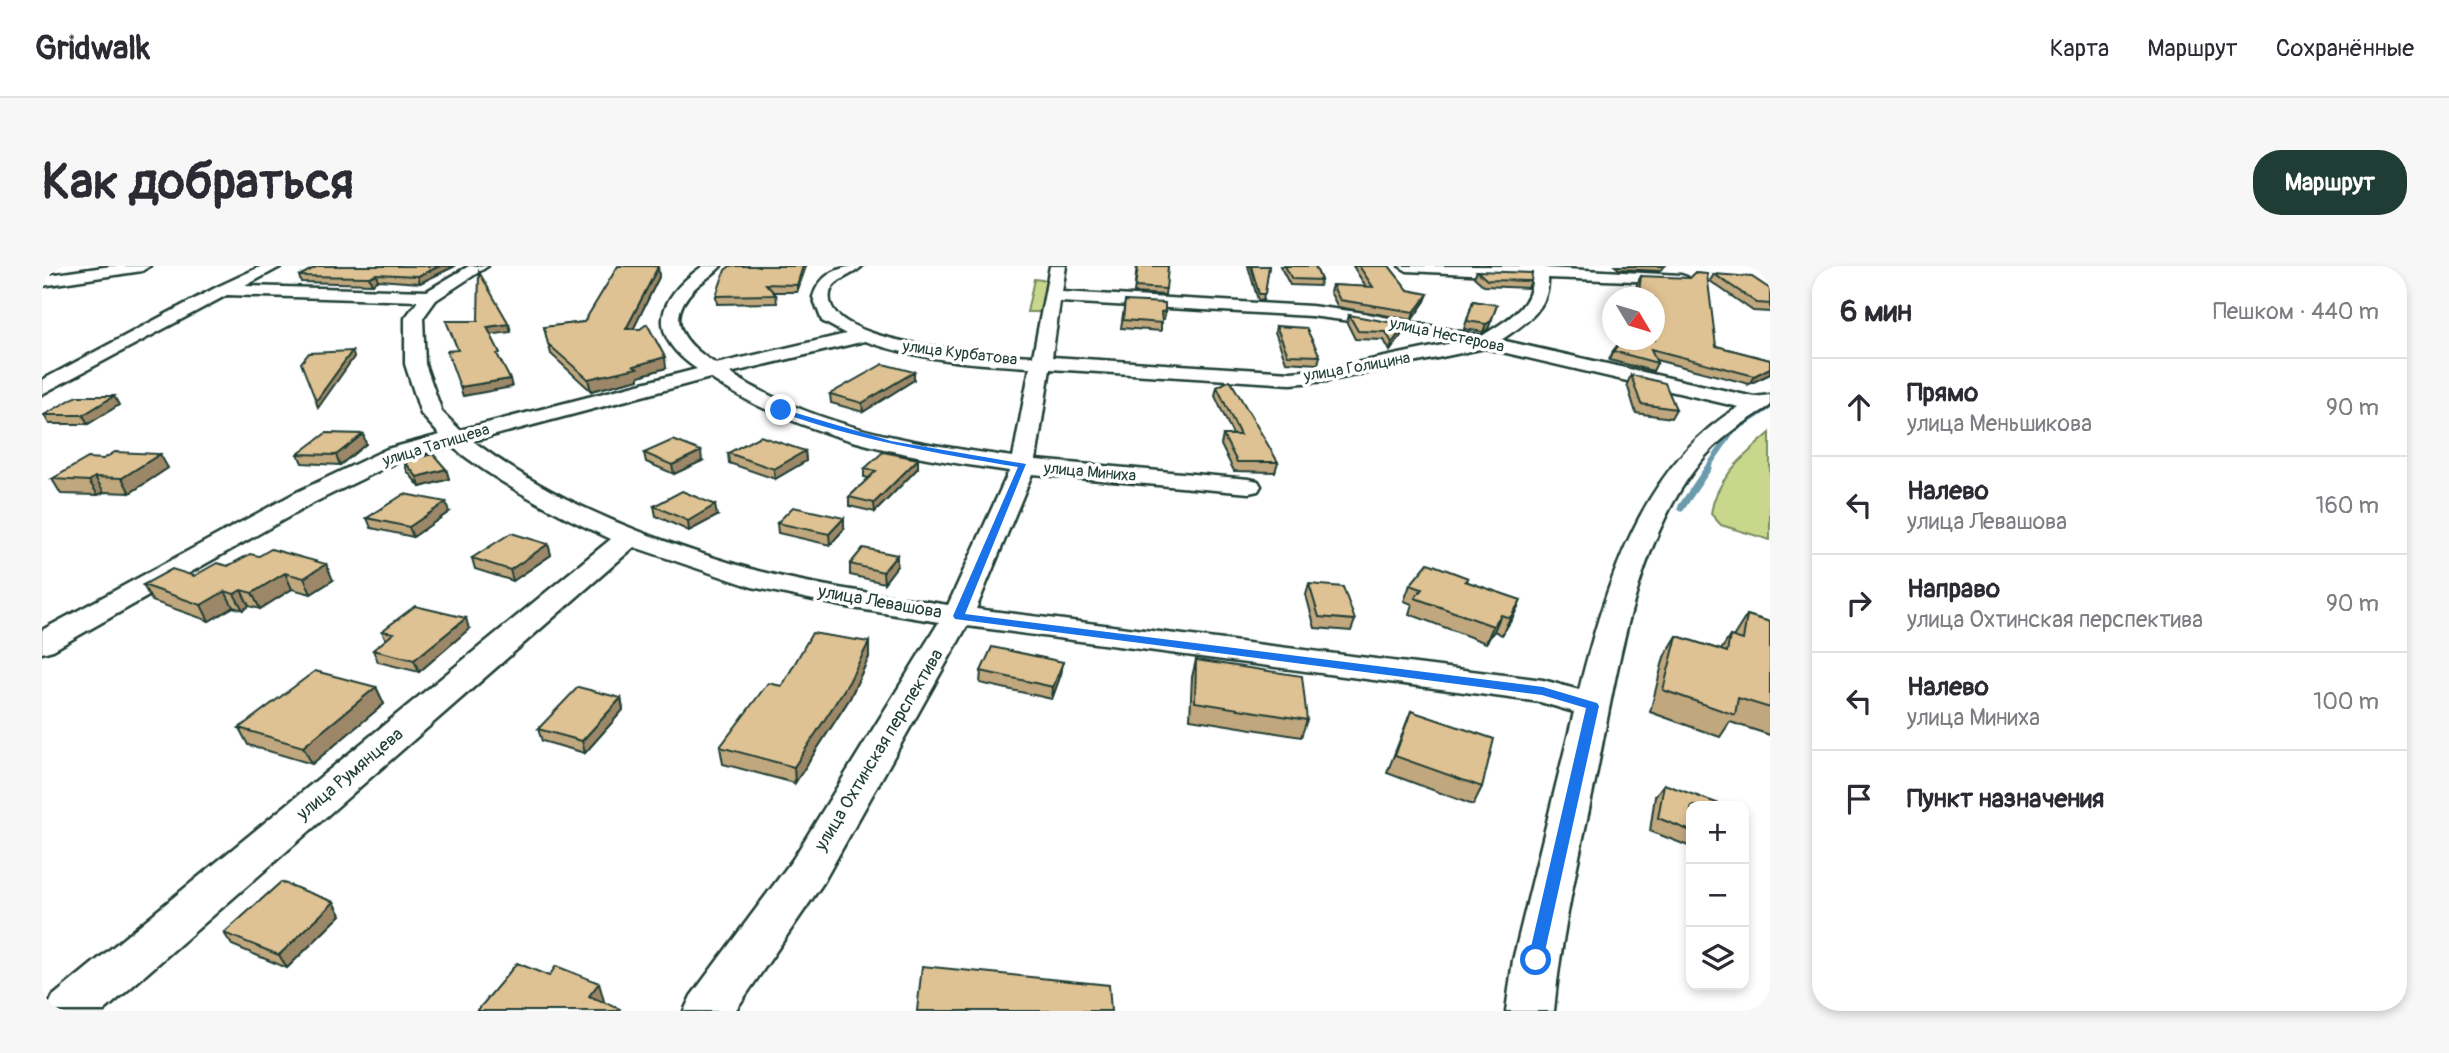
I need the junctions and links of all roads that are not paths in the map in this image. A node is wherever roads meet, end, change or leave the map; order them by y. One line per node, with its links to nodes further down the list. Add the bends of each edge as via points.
1 (142, 266): 9 (street)
2 (274, 266): 11 (street)
3 (481, 266): 12 (street)
4 (713, 266): 16 (street, улица Миниха, via 678,295 670,309 670,325 682,349)
5 (854, 266): 13 (street, улица Курбатова, via 832,279 821,297 828,317)
6 (1407, 266): 7 (street)
7 (1537, 269): 8 (street); 14 (street, улица Голицина, via 1541,291 1526,315)
8 (1681, 280)
9 (42, 281)
10 (1055, 281): 14 (street, улица Нестерова, via 1358,317); 15 (street, улица Охтинская перспектива)
11 (223, 290): 12 (street); 17 (street)
12 (430, 296): 19 (street, улица Левашова, via 414,318 415,364 432,414)
13 (863, 336): 15 (street, улица Курбатова, via 923,352); 16 (street, улица Татищева)
14 (1485, 342): 15 (street, улица Голицина, via 1308,378); 18 (street, улица Нестерова)
15 (1040, 362): 20 (street, улица Охтинская перспектива)
16 (709, 372): 19 (street, улица Татищева); 20 (street, улица Миниха, via 781,410 833,428 902,446)
17 (42, 388)
18 (1762, 401): 25 (street, via 1698,450 1651,520 1620,594)
19 (454, 437): 22 (street, улица Левашова, via 495,469); 24 (street, улица Татищева, via 395,454 306,497)
20 (1023, 466): 21 (street, улица Миниха); 23 (street, улица Охтинская перспектива)
21 (1249, 486)
22 (629, 537): 23 (street, улица Левашова, via 752,578); 26 (street, улица Румянцева)
23 (958, 616): 25 (street, улица Левашова, via 1543,691); 27 (street, улица Охтинская перспектива, via 808,871)
24 (42, 643)
25 (1593, 706): 28 (street, via 1536,960)
26 (70, 1011)
27 (708, 1011)
28 (1530, 1011)

